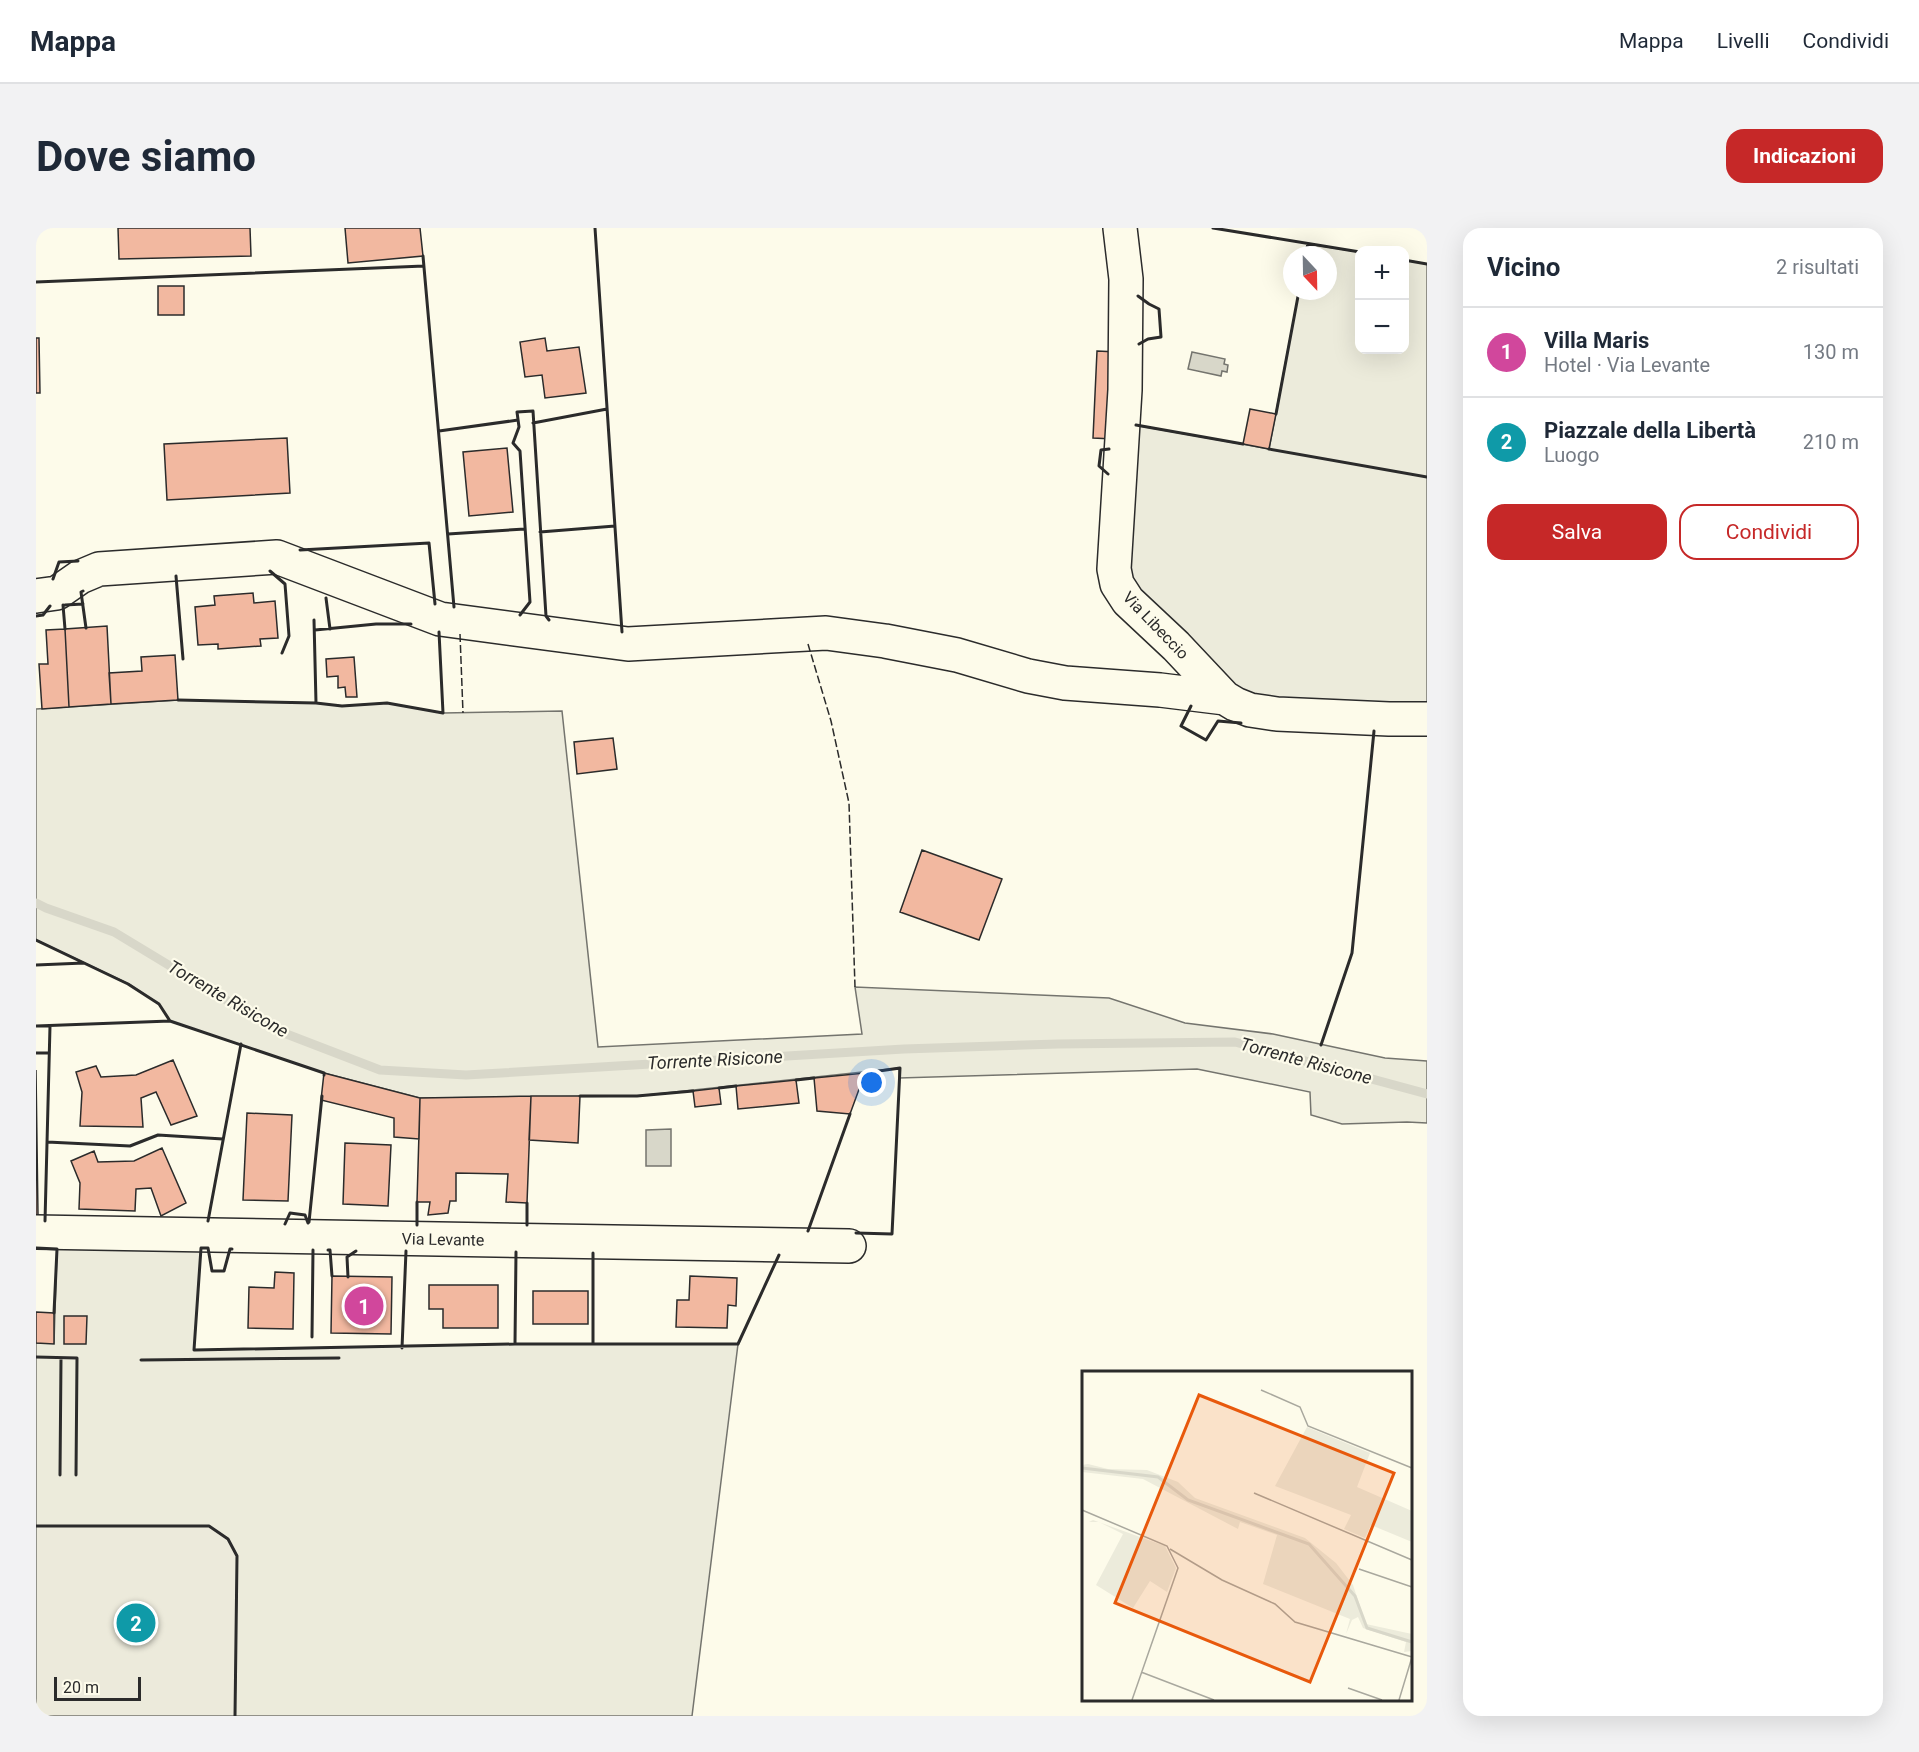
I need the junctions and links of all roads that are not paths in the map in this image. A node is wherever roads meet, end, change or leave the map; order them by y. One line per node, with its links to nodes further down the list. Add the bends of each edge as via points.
1 (1120, 228): 3 (street, Via Libeccio, via 1126,279 1125,390 1114,569 1117,584 1128,601)
2 (36, 596): 3 (street, via 57,593 99,569 277,557 440,619 628,644 826,633 957,655 1065,683)
3 (1225, 698): 4 (street, Via Libeccio, via 1250,710 1277,714)
4 (1427, 719)
5 (36, 1232): 6 (street, Via Levante)
6 (849, 1246)

